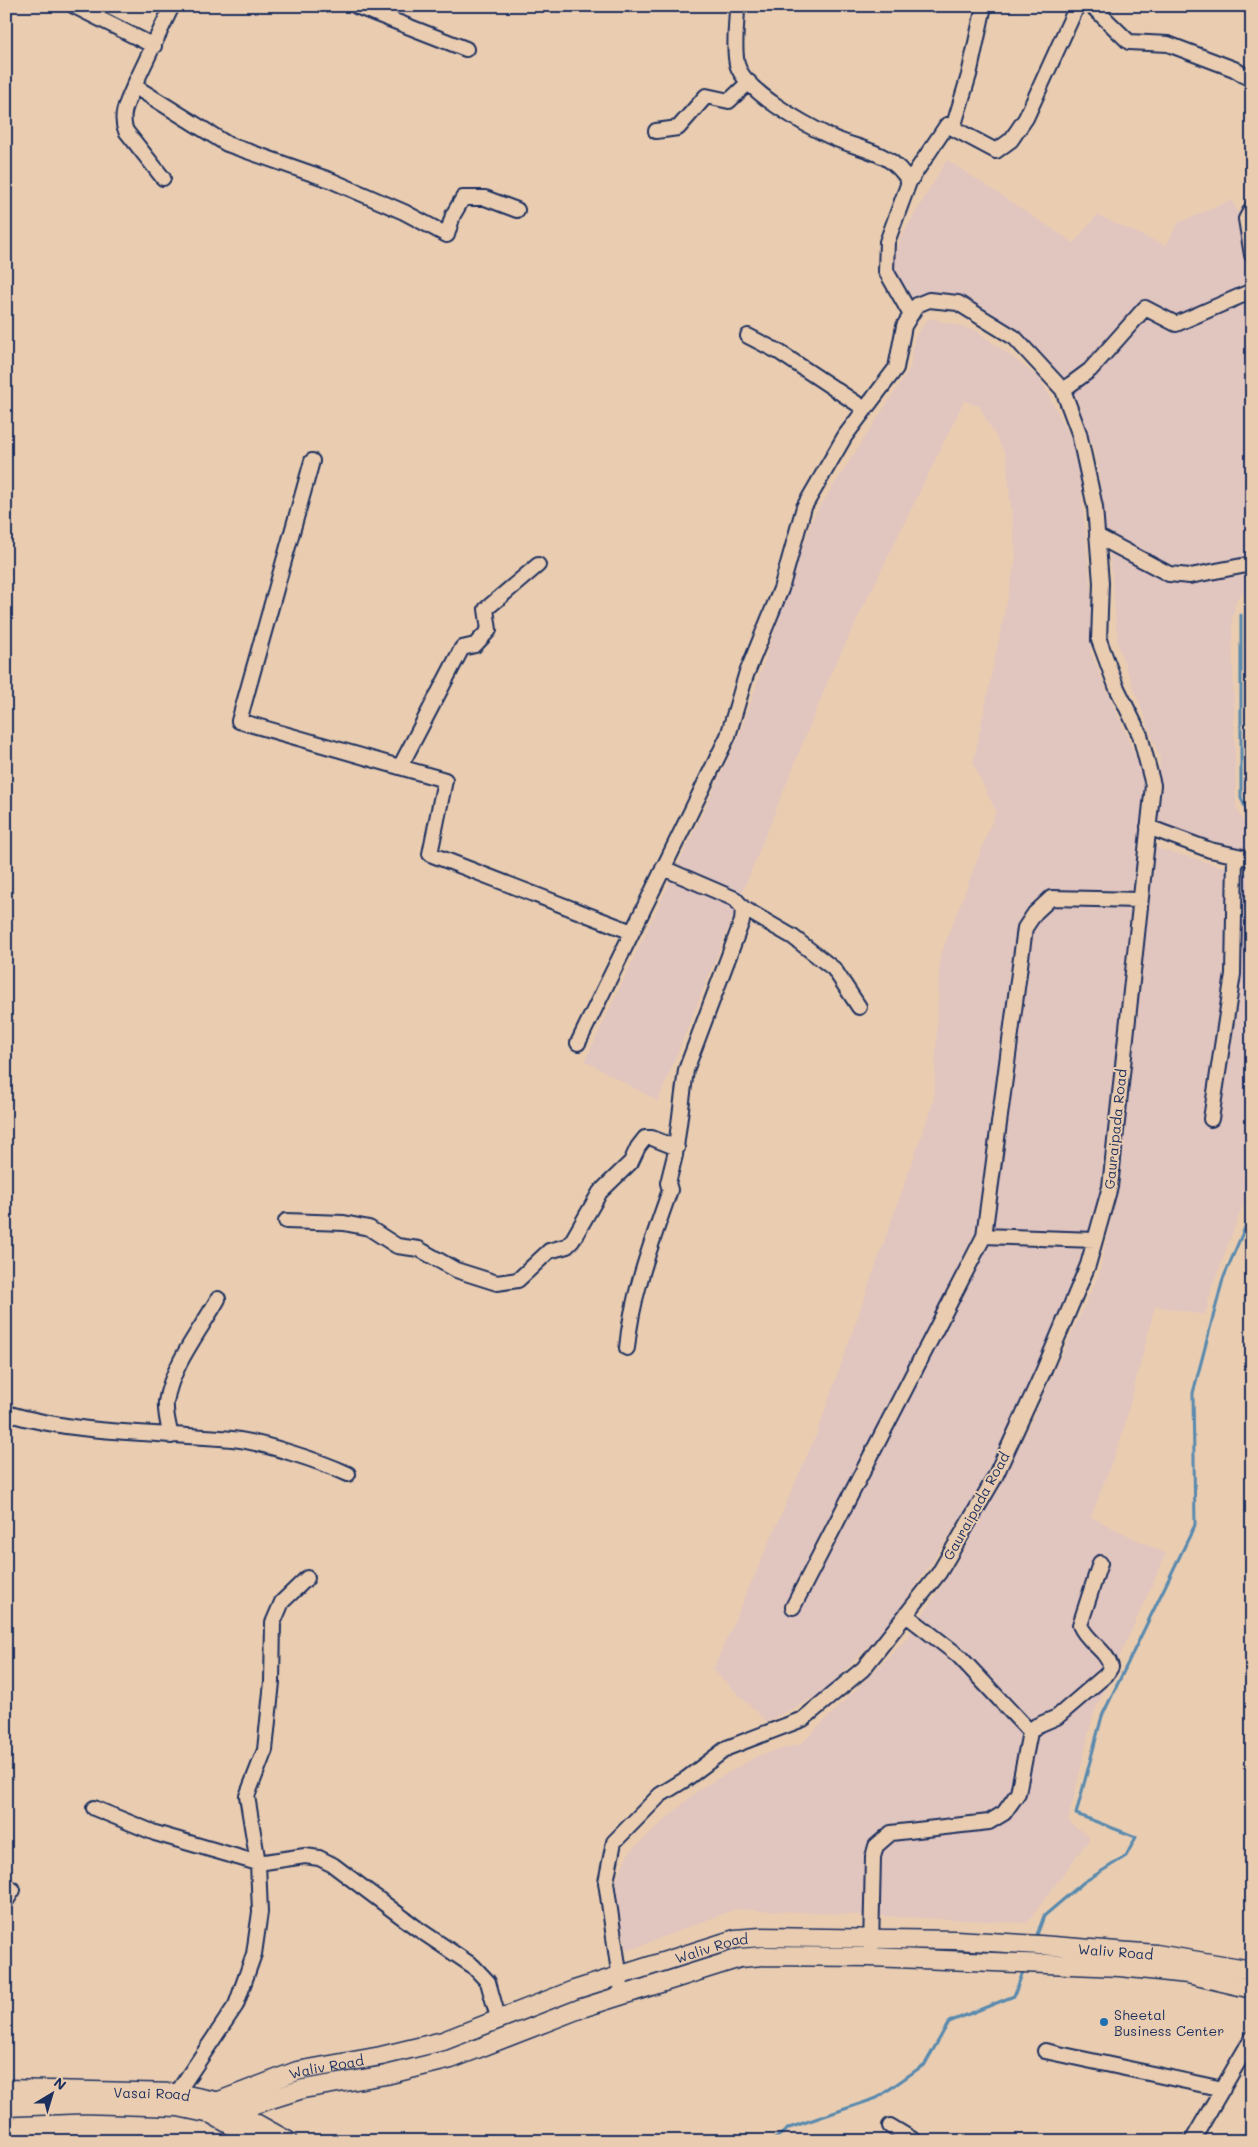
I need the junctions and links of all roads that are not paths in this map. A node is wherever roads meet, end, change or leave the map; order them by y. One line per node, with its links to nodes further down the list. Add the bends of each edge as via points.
1 (74, 6): 8 (street)
2 (172, 6): 8 (street)
3 (356, 6): 9 (street)
4 (737, 6): 11 (street, via 737,64)
5 (984, 6): 13 (street)
6 (1077, 6): 13 (street, via 1026,118 1011,140 996,151)
7 (1092, 6): 10 (street, via 1129,42 1168,44 1234,69)
8 (154, 46): 12 (street)
9 (466, 49)
10 (1252, 80)
11 (749, 82): 14 (street, via 728,101 706,96 678,128); 16 (street, via 809,125 893,161)
12 (134, 86): 15 (street, via 123,114 123,123); 18 (street, via 227,144 330,180 404,212 447,235 452,215 463,198 485,198)
13 (953, 128): 16 (street, via 947,125)
14 (656, 131)
15 (163, 178)
16 (909, 182): 21 (street, via 886,242 886,271)
17 (1252, 208): 19 (street, via 1246,219)
18 (516, 210)
19 (1252, 254)
20 (1252, 291): 23 (street, via 1176,324 1145,308 1090,370)
21 (911, 315): 23 (street, Gauraipada Road, via 917,305 929,300 958,303 1015,338); 24 (street, via 904,326 896,368)
22 (748, 336): 24 (street, via 779,352)
23 (1063, 390): 26 (street, Gauraipada Road, via 1079,433 1095,506)
24 (865, 410): 33 (street, via 845,436 804,507 781,589 746,675 728,736)
25 (312, 461): 29 (street, via 238,721)
26 (1097, 536): 27 (street, via 1169,574 1190,576); 30 (street, Gauraipada Road, via 1101,583 1099,640 1116,686 1140,735 1147,760 1153,785)
27 (1252, 564)
28 (538, 566): 29 (street, via 486,609 489,630 475,645 462,648)
29 (400, 767): 36 (street, via 445,780 430,854)
30 (1148, 827): 31 (street); 34 (street, Gauraipada Road)
31 (1235, 856): 32 (street); 39 (street, via 1234,974)
32 (1252, 859)
33 (663, 868): 35 (street, via 734,899); 36 (street)
34 (1140, 900): 42 (street, via 1051,898 1025,928); 43 (street, Gauraipada Road, via 1110,1187)
35 (743, 908): 37 (street, via 793,937 834,969); 40 (street, via 742,921 686,1070)
36 (632, 932): 38 (street)
37 (859, 1007)
38 (578, 1043)
39 (1211, 1119)
40 (676, 1148): 41 (street, via 645,1138 631,1162 600,1192 572,1241 549,1251 518,1280 508,1284 497,1284 456,1270 419,1249 397,1246 369,1228 344,1223); 45 (street, via 668,1183 670,1190 637,1286)
41 (286, 1221)
42 (984, 1236): 43 (street); 51 (street)
43 (1095, 1240): 52 (street, Gauraipada Road, via 1088,1265 994,1479 939,1573)
44 (218, 1299): 47 (street, via 174,1376 166,1402)
45 (627, 1348)
46 (6, 1413): 47 (street, via 70,1428)
47 (171, 1436): 48 (street, via 234,1439)
48 (348, 1474)
49 (1100, 1563): 53 (street, via 1080,1625 1084,1635 1108,1658 1111,1667 1106,1676 1057,1717)
50 (307, 1578): 55 (street, via 282,1602 273,1623 272,1682 265,1750 248,1796)
51 (793, 1607)
52 (906, 1615): 53 (street, via 959,1656); 61 (street, Gauraipada Road, via 863,1668 803,1719 727,1748 660,1795 614,1842 606,1882)
53 (1030, 1732): 58 (street, via 1018,1793 1004,1813 989,1822 890,1833 876,1846)
54 (94, 1808): 55 (street, via 155,1833)
55 (258, 1863): 64 (street, via 305,1856 333,1865 473,1966 488,1982); 69 (street, via 260,1912 256,1945 240,1997)
56 (6, 1886): 57 (street, via 13,1890)
57 (6, 1901)
58 (872, 1938): 59 (street); 60 (main road, Waliv Road, via 1156,1954); 61 (main road, Waliv Road, via 735,1939)
59 (871, 1957): 62 (main road, Waliv Road, via 1120,1967 1178,1973); 63 (main road, Waliv Road, via 740,1958)
60 (1252, 1970)
61 (618, 1978): 63 (street, Gauraipada Road); 64 (main road, Waliv Road, via 574,1990)
62 (1252, 1988)
63 (625, 1996): 73 (main road, Waliv Road, via 582,2008 451,2059 386,2075 303,2089)
64 (499, 2021): 70 (main road, Waliv Road, via 443,2041 297,2071)
65 (1252, 2038): 68 (street)
66 (1045, 2051): 68 (street)
67 (6, 2089): 69 (main road, Vasai Road)
68 (1223, 2089): 79 (street)
69 (177, 2093): 70 (main road, Vasai Road)
70 (216, 2101): 72 (main road, Waliv Road); 73 (main road, Vasai Road)
71 (6, 2107): 72 (main road, Vasai Road, via 83,2104)
72 (196, 2110): 74 (main road, Vasai Road)
73 (236, 2110): 74 (main road, Waliv Road); 77 (main road, Vasai Road)
74 (220, 2118): 76 (main road, Vasai Road)
75 (890, 2126): 78 (street)
76 (259, 2141)
77 (288, 2141)
78 (915, 2141)
79 (1192, 2141)

